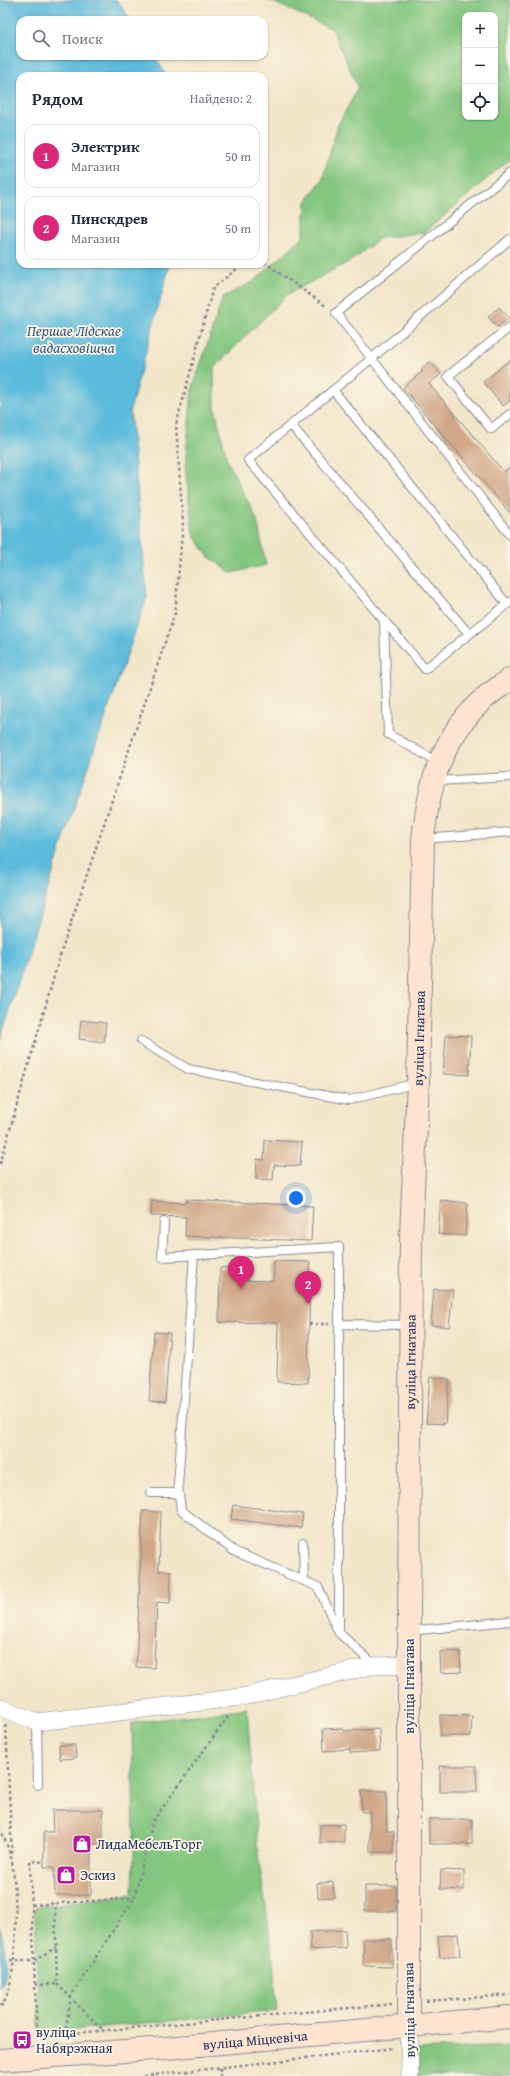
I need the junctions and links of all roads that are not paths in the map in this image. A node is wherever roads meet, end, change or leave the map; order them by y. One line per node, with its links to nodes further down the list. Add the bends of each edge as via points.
1 (510, 173): 4 (lane, via 336,313)
2 (510, 239): 4 (lane)
3 (510, 327): 6 (lane, via 448,376 491,429)
4 (371, 359): 5 (lane); 8 (lane)
5 (333, 390): 7 (lane); 9 (lane)
6 (510, 414)
7 (291, 425): 10 (lane, via 248,460); 11 (lane)
8 (510, 535)
9 (509, 603): 11 (lane)
10 (384, 621): 11 (lane, via 425,669); 13 (lane, via 388,734)
11 (469, 634)
12 (510, 678): 13 (street, вуліца Ігнатава, via 479,702 451,735)
13 (436, 772): 14 (lane); 16 (street, вуліца Ігнатава, via 426,806)
14 (510, 777)
15 (510, 832): 16 (lane)
16 (423, 840): 18 (street, вуліца Ігнатава)
17 (141, 1041): 18 (lane, via 188,1069 349,1100)
18 (418, 1082): 22 (street, вуліца Ігнатава)
19 (164, 1222): 20 (lane, via 162,1258)
20 (194, 1255): 21 (lane, via 339,1246); 24 (lane)
21 (339, 1324): 22 (lane); 29 (lane)
22 (410, 1324): 28 (street, вуліца Ігнатава)
23 (150, 1493): 24 (lane)
24 (179, 1493): 26 (lane, via 181,1510 234,1551)
25 (303, 1543): 26 (lane)
26 (304, 1581): 29 (lane, via 318,1587)
27 (510, 1621): 28 (lane)
28 (409, 1631): 30 (street, вуліца Ігнатава)
29 (339, 1633): 31 (lane, via 369,1660)
30 (409, 1665): 31 (street); 36 (street, вуліца Ігнатава)
31 (371, 1666): 33 (street, via 242,1697)
32 (3, 1708): 33 (street)
33 (37, 1722): 34 (lane)
34 (38, 1785)
35 (510, 2017): 36 (street, вуліца Міцкевіча)
36 (409, 2025): 37 (street, вуліца Міцкевіча, via 166,2048); 38 (street, вуліца Ігнатава)
37 (0, 2060)
38 (410, 2076)

